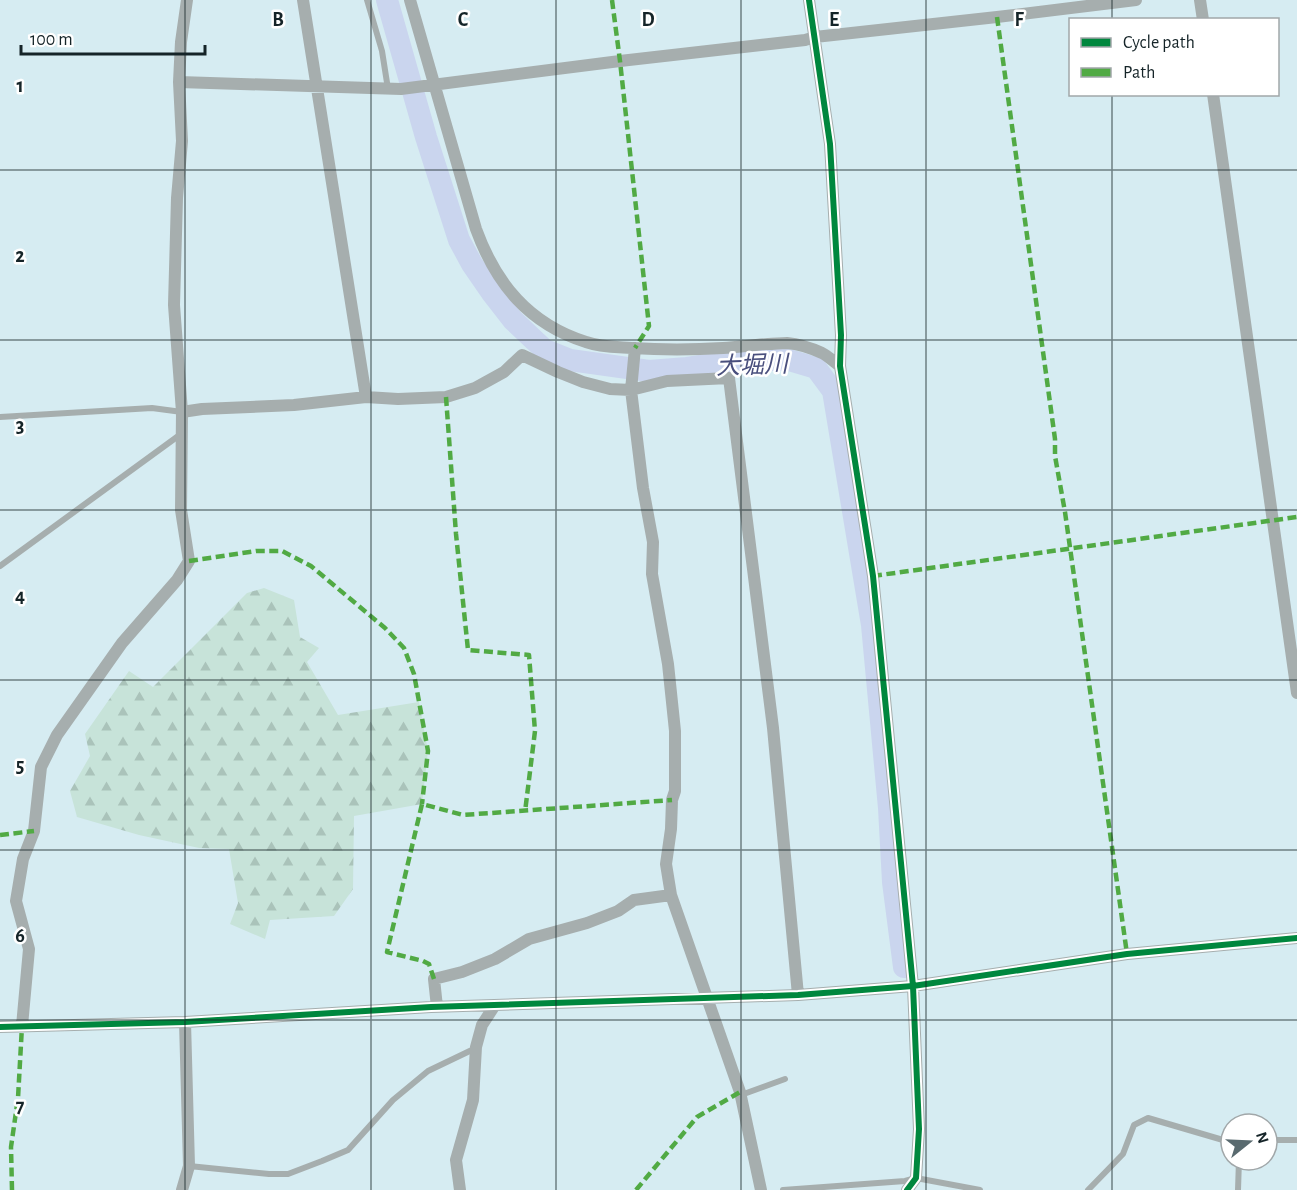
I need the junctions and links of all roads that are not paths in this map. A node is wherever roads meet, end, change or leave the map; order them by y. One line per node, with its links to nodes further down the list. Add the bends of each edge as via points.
1 (187, 0): 10 (street)
2 (303, 0): 12 (street)
3 (366, 0): 13 (lane, via 382,51)
4 (410, 0): 11 (street)
5 (809, 0): 9 (street)
6 (1136, 0): 9 (street)
7 (1200, 0): 8 (street)
8 (1203, 18)
9 (815, 37): 11 (street); 16 (street, via 830,144)
10 (179, 82): 12 (street); 19 (street, via 182,141 174,305)
11 (435, 84): 13 (street); 15 (street, via 476,229 504,286 539,319 563,333 588,343)
12 (317, 86): 13 (street); 18 (street)
13 (388, 89)
14 (1213, 96): 23 (street)
15 (635, 349): 16 (street, via 689,350 787,343 824,354); 17 (street)
16 (840, 366): 26 (street, via 873,576)
17 (631, 390): 18 (street, via 583,382 522,355 504,372 475,388 446,397); 24 (street, via 675,731 675,791 666,864); 27 (street, via 667,381 729,378 773,728)
18 (366, 397): 19 (street)
19 (182, 412): 20 (lane, via 152,408); 21 (street)
20 (0, 417)
21 (182, 434): 22 (lane); 32 (street, via 181,510 189,561 115,652 57,735 41,767 34,831 22,859 16,901 29,949)
22 (0, 566)
23 (1297, 693)
24 (671, 895): 28 (street); 30 (street, via 634,900 587,924 529,939 495,959 434,979)
25 (1297, 938): 26 (street, via 1127,954)
26 (913, 986): 27 (street); 42 (street, via 919,1129)
27 (798, 995): 28 (street)
28 (708, 999): 29 (street); 36 (street)
29 (495, 1005): 30 (street); 34 (street, via 482,1025)
30 (437, 1007): 31 (street)
31 (185, 1022): 32 (street); 40 (street)
32 (22, 1026): 33 (street)
33 (0, 1027)
34 (476, 1047): 40 (lane, via 428,1071 393,1100 348,1150 322,1161 288,1174); 45 (street, via 473,1100 456,1160)
35 (785, 1080): 36 (lane)
36 (740, 1096): 46 (street)
37 (1219, 1139): 50 (lane, via 1148,1118 1134,1125 1123,1154)
38 (1279, 1140): 39 (lane)
39 (1297, 1140)
40 (189, 1166): 44 (street)
41 (1239, 1172): 51 (lane)
42 (916, 1178): 43 (lane); 47 (lane); 48 (street)
43 (971, 1189): 49 (lane)
44 (182, 1190)
45 (460, 1190)
46 (761, 1190)
47 (783, 1190)
48 (907, 1190)
49 (980, 1190)
50 (1088, 1190)
51 (1238, 1190)

